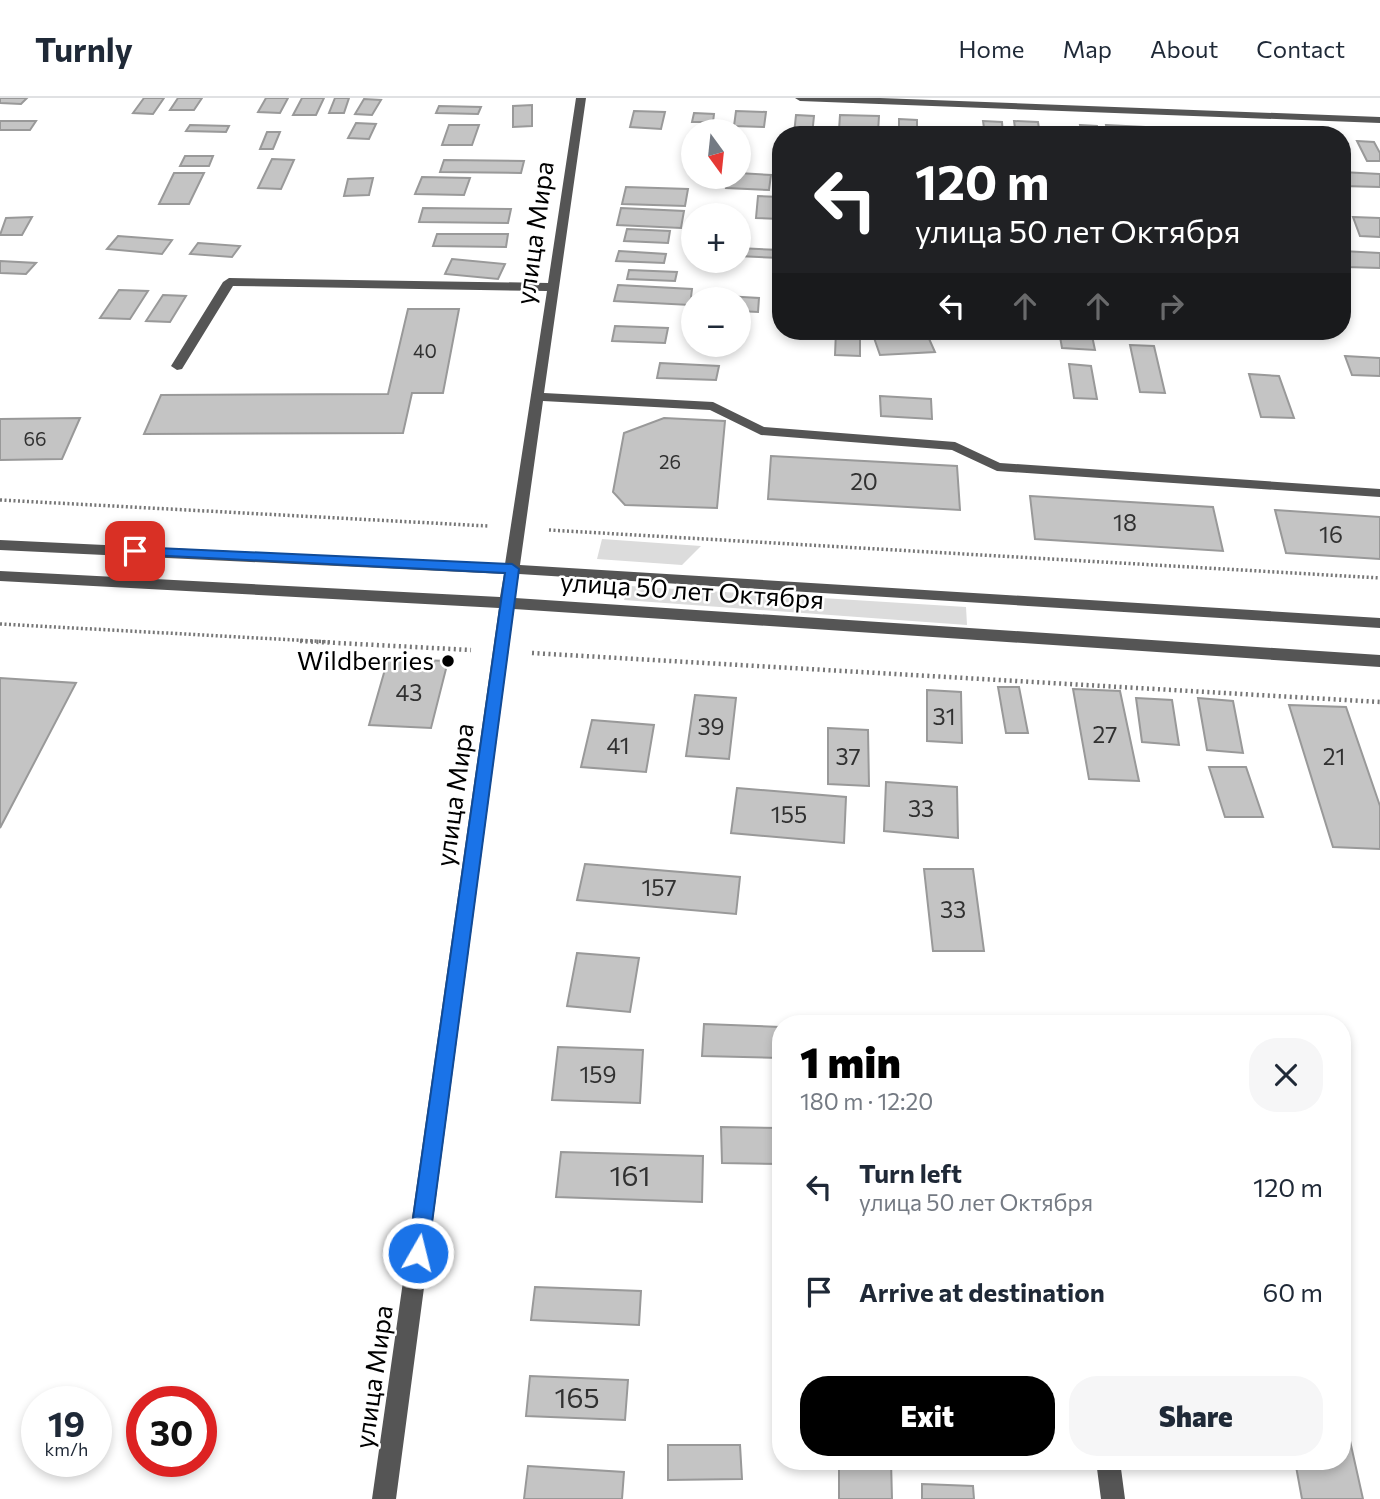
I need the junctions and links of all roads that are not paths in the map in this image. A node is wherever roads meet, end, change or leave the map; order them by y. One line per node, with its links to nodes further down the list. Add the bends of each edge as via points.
1 (581, 98): 4 (street, улица Мира)
2 (800, 98): 3 (street)
3 (1380, 120)
4 (554, 287): 5 (street, via 229,282); 6 (street, улица Мира)
5 (177, 366)
6 (537, 397): 7 (street, via 713,406 761,431 955,446 997,467); 9 (street, улица Мира)
7 (1380, 493)
8 (0, 545): 9 (street, улица 50 лет Октября)
9 (512, 569): 11 (street, улица Мира); 12 (street, улица 50 лет Октября)
10 (0, 576): 11 (street, улица 50 лет Октября)
11 (507, 603): 13 (street, улица 50 лет Октября); 15 (street, улица Мира)
12 (1380, 623)
13 (1380, 661)
14 (1109, 1470): 16 (street)
15 (384, 1499)
16 (1113, 1499)

